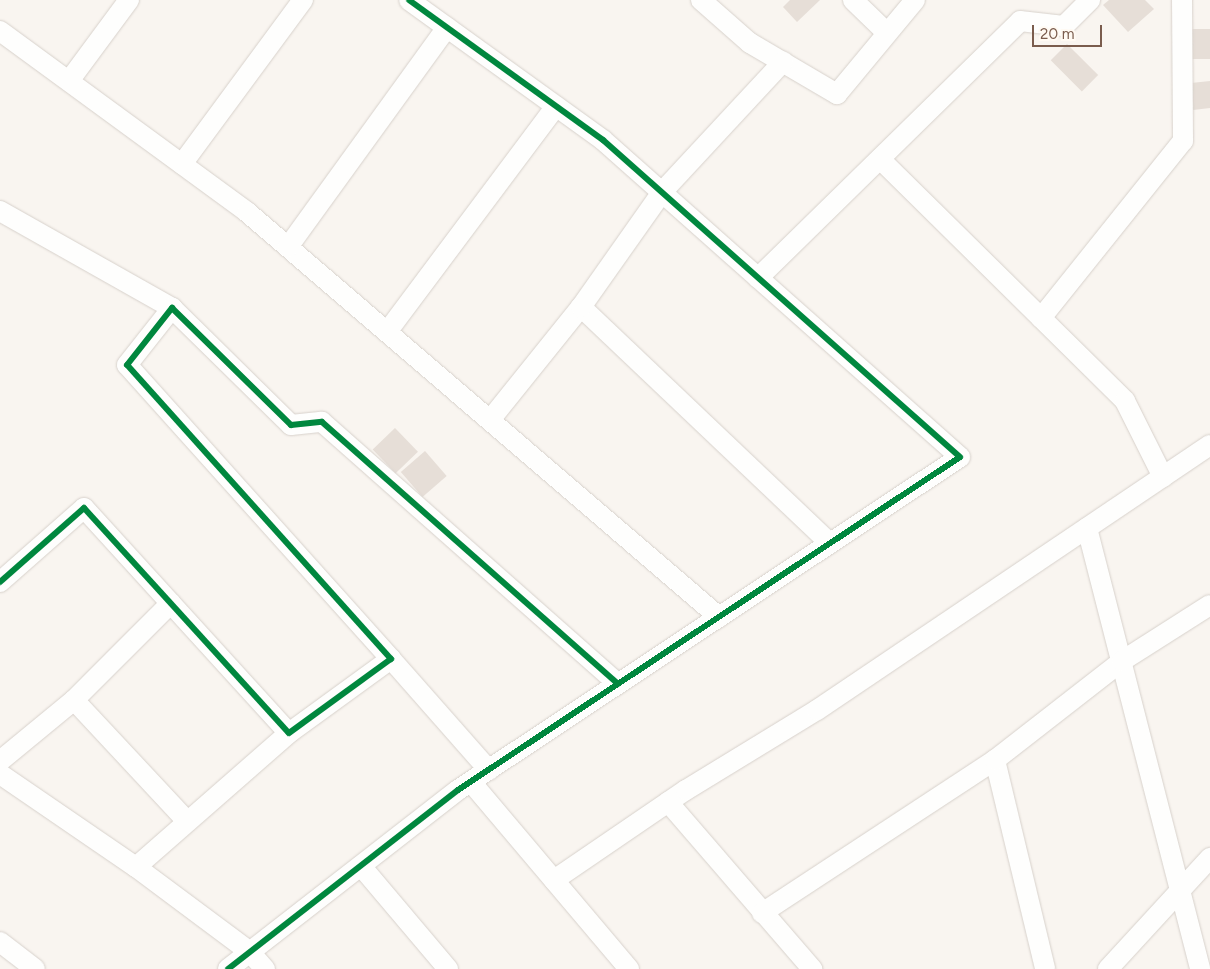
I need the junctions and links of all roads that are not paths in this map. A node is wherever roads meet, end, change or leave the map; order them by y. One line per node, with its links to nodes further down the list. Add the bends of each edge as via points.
1 (128, 0): 13 (street)
2 (303, 0): 16 (street)
3 (409, 0): 9 (street)
4 (702, 0): 12 (street, via 750,42)
5 (853, 0): 11 (street)
6 (916, 0): 11 (street)
7 (1090, 0): 15 (street, via 1064,26 1020,21)
8 (1182, 0): 23 (street, via 1183,141)
9 (447, 27): 14 (street); 19 (street)
10 (0, 30): 13 (street)
11 (888, 34): 12 (street, via 837,94)
12 (783, 62): 17 (street)
13 (69, 81): 16 (street)
14 (556, 106): 17 (street, via 603,140); 24 (street)
15 (880, 159): 20 (street); 23 (street)
16 (182, 164): 19 (street)
17 (662, 192): 20 (street); 22 (street)
18 (0, 211): 21 (street)
19 (288, 247): 24 (street)
20 (758, 278): 29 (street, via 960,457)
21 (172, 308): 34 (street, via 127,365); 36 (street, via 291,424 322,422)
22 (581, 308): 25 (street); 29 (street)
23 (1041, 318): 27 (street, via 1125,402)
24 (387, 332): 25 (street)
25 (490, 420): 33 (street)
26 (1210, 445): 27 (street)
27 (1162, 477): 28 (street)
28 (1088, 528): 35 (street); 44 (street, via 817,710)
29 (830, 543): 33 (street)
30 (0, 582): 31 (street, via 84,508)
31 (171, 603): 37 (street); 38 (street)
32 (1210, 605): 35 (street)
33 (719, 617): 36 (street)
34 (391, 659): 38 (street); 41 (street)
35 (1122, 661): 39 (street); 50 (street)
36 (618, 684): 41 (street)
37 (74, 700): 40 (street); 45 (street)
38 (289, 733): 45 (street)
39 (995, 760): 51 (street); 60 (street)
40 (0, 761)
41 (489, 770): 43 (street)
42 (0, 774): 48 (street)
43 (471, 782): 47 (street); 49 (street)
44 (668, 802): 49 (street); 51 (street)
45 (186, 821): 48 (street)
46 (1210, 858): 50 (street)
47 (361, 866): 53 (street); 57 (street)
48 (136, 867): 53 (street)
49 (554, 880): 58 (street)
50 (1181, 887): 61 (street); 62 (street)
51 (762, 913): 59 (street)
52 (0, 942): 54 (street)
53 (250, 952): 55 (street); 56 (street)
54 (35, 969)
55 (228, 969)
56 (265, 969)
57 (448, 969)
58 (629, 969)
59 (812, 969)
60 (1046, 969)
61 (1108, 969)
62 (1200, 969)

